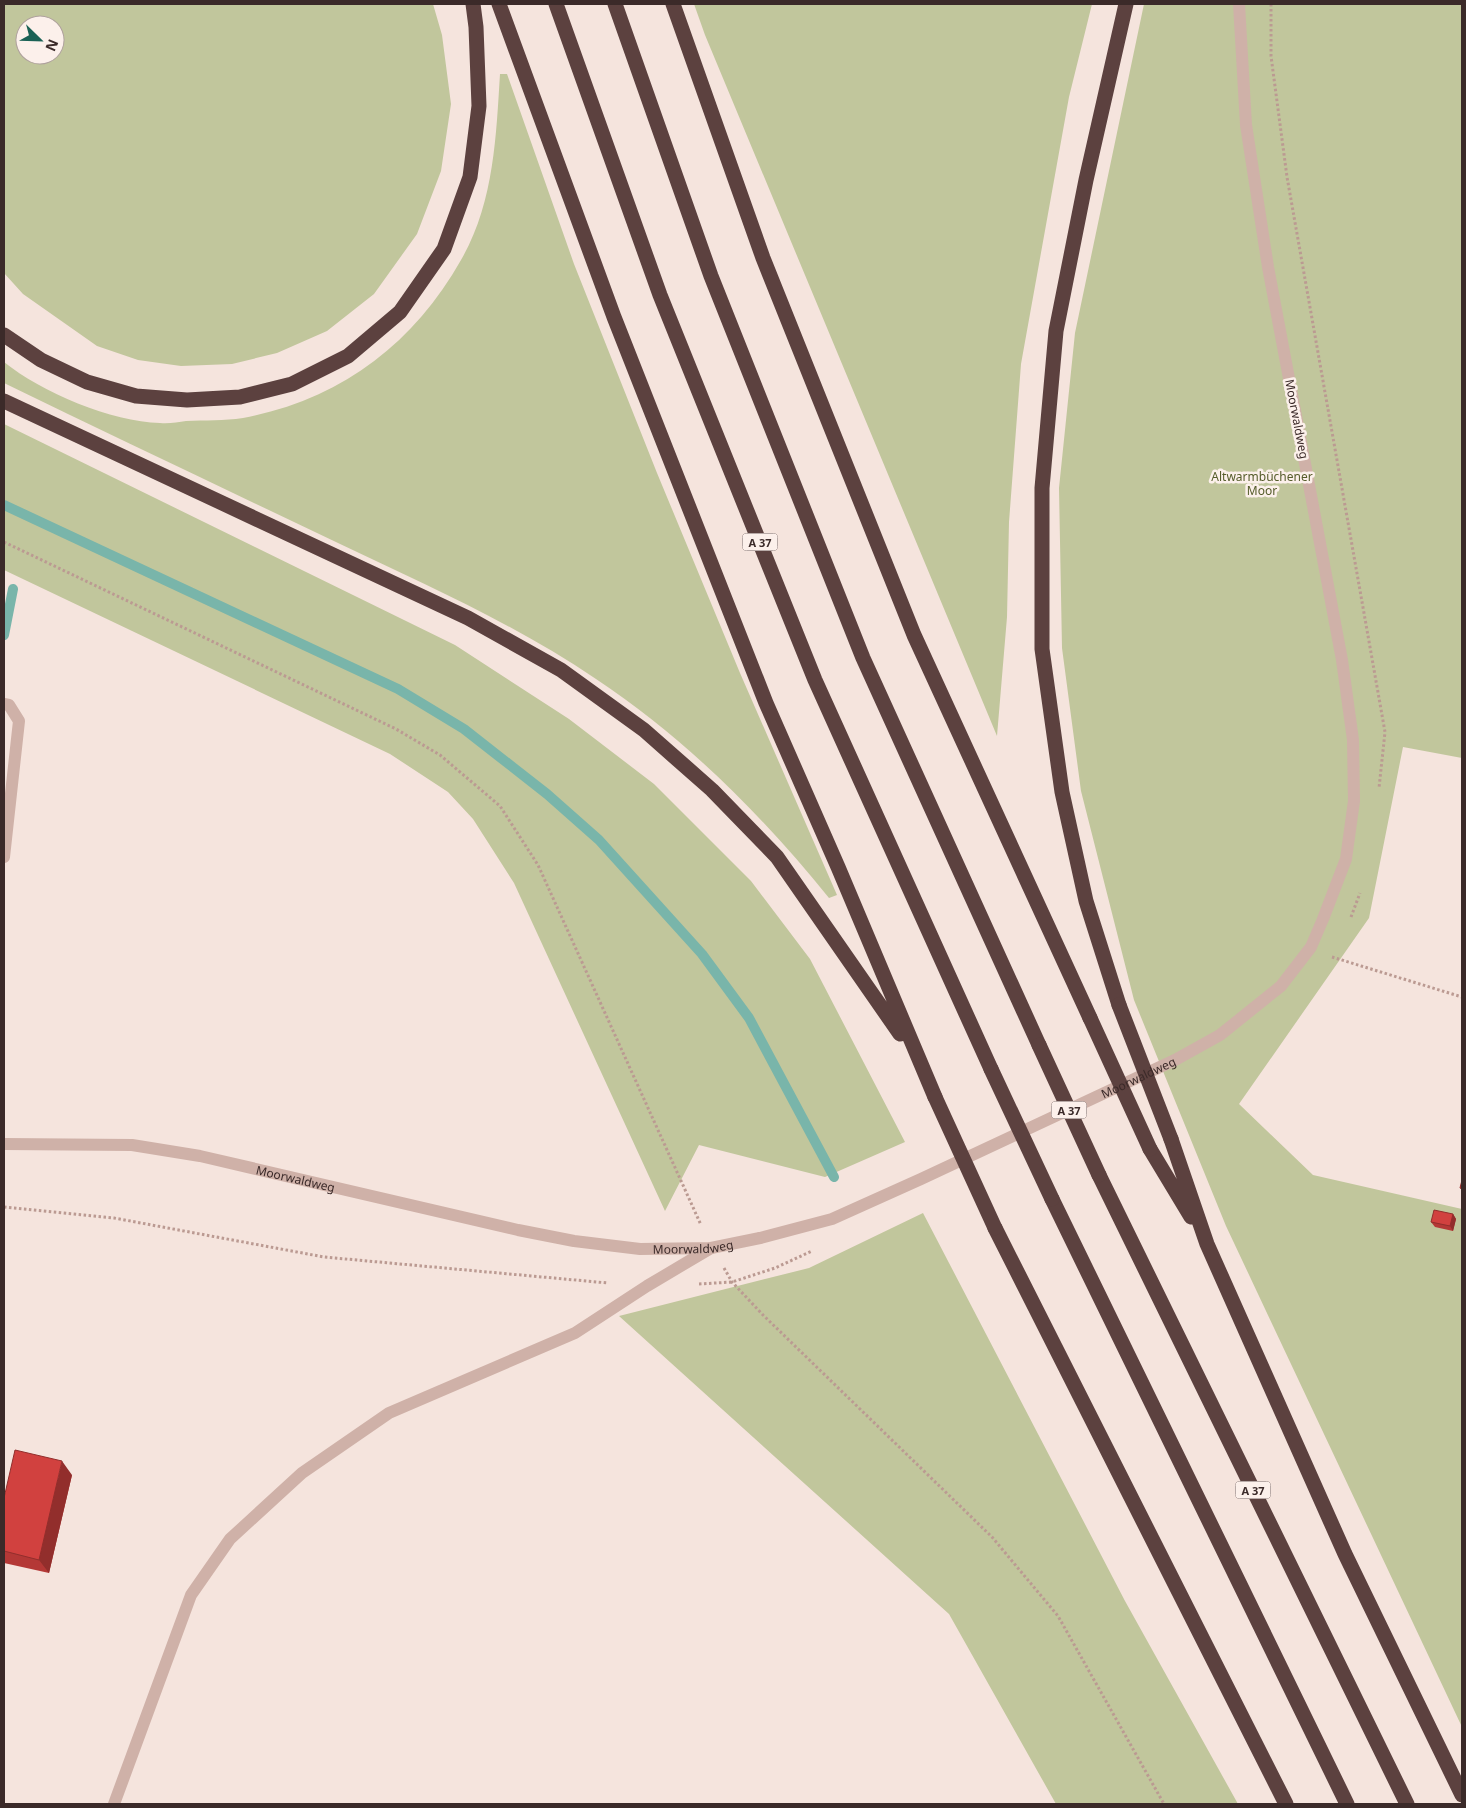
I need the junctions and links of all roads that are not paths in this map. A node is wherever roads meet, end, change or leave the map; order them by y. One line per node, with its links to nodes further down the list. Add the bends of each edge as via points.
1 (473, 4): 8 (highway, via 479,106 470,177 444,249 400,312 348,356 292,384 240,397 187,400 136,396 87,382 41,360)
2 (499, 4): 13 (highway, via 614,317 766,703)
3 (556, 4): 20 (highway, A 37, bridge, via 660,295 808,662 1052,1199)
4 (615, 4): 21 (highway, A 37, bridge, via 711,276 864,658 1099,1176)
5 (673, 4): 15 (highway, bridge, via 763,258 914,635 1150,1149)
6 (1126, 4): 15 (highway, bridge, via 1056,331 1042,488 1042,650 1062,792 1086,901 1119,1004)
7 (1238, 4): 16 (street, Moorwaldweg, via 1246,125 1342,660 1353,740 1354,801 1346,860 1311,947 1281,986 1220,1035 1175,1060 832,1218)
8 (4, 335)
9 (4, 401): 13 (highway, via 468,618 561,670 644,730 712,790 777,857)
10 (6, 704): 11 (street, via 19,721)
11 (7, 785): 12 (street)
12 (4, 857)
13 (919, 1062): 19 (highway, bridge, via 995,1228)
14 (4, 1144): 16 (street, Moorwaldweg, via 132,1145 209,1158 574,1241 640,1249)
15 (1208, 1244): 17 (highway, via 1345,1554)
16 (712, 1248): 18 (street, via 575,1333 390,1413 302,1473 230,1539 191,1595)
17 (1462, 1795)
18 (114, 1804)
19 (1286, 1804)
20 (1347, 1804)
21 (1407, 1804)

